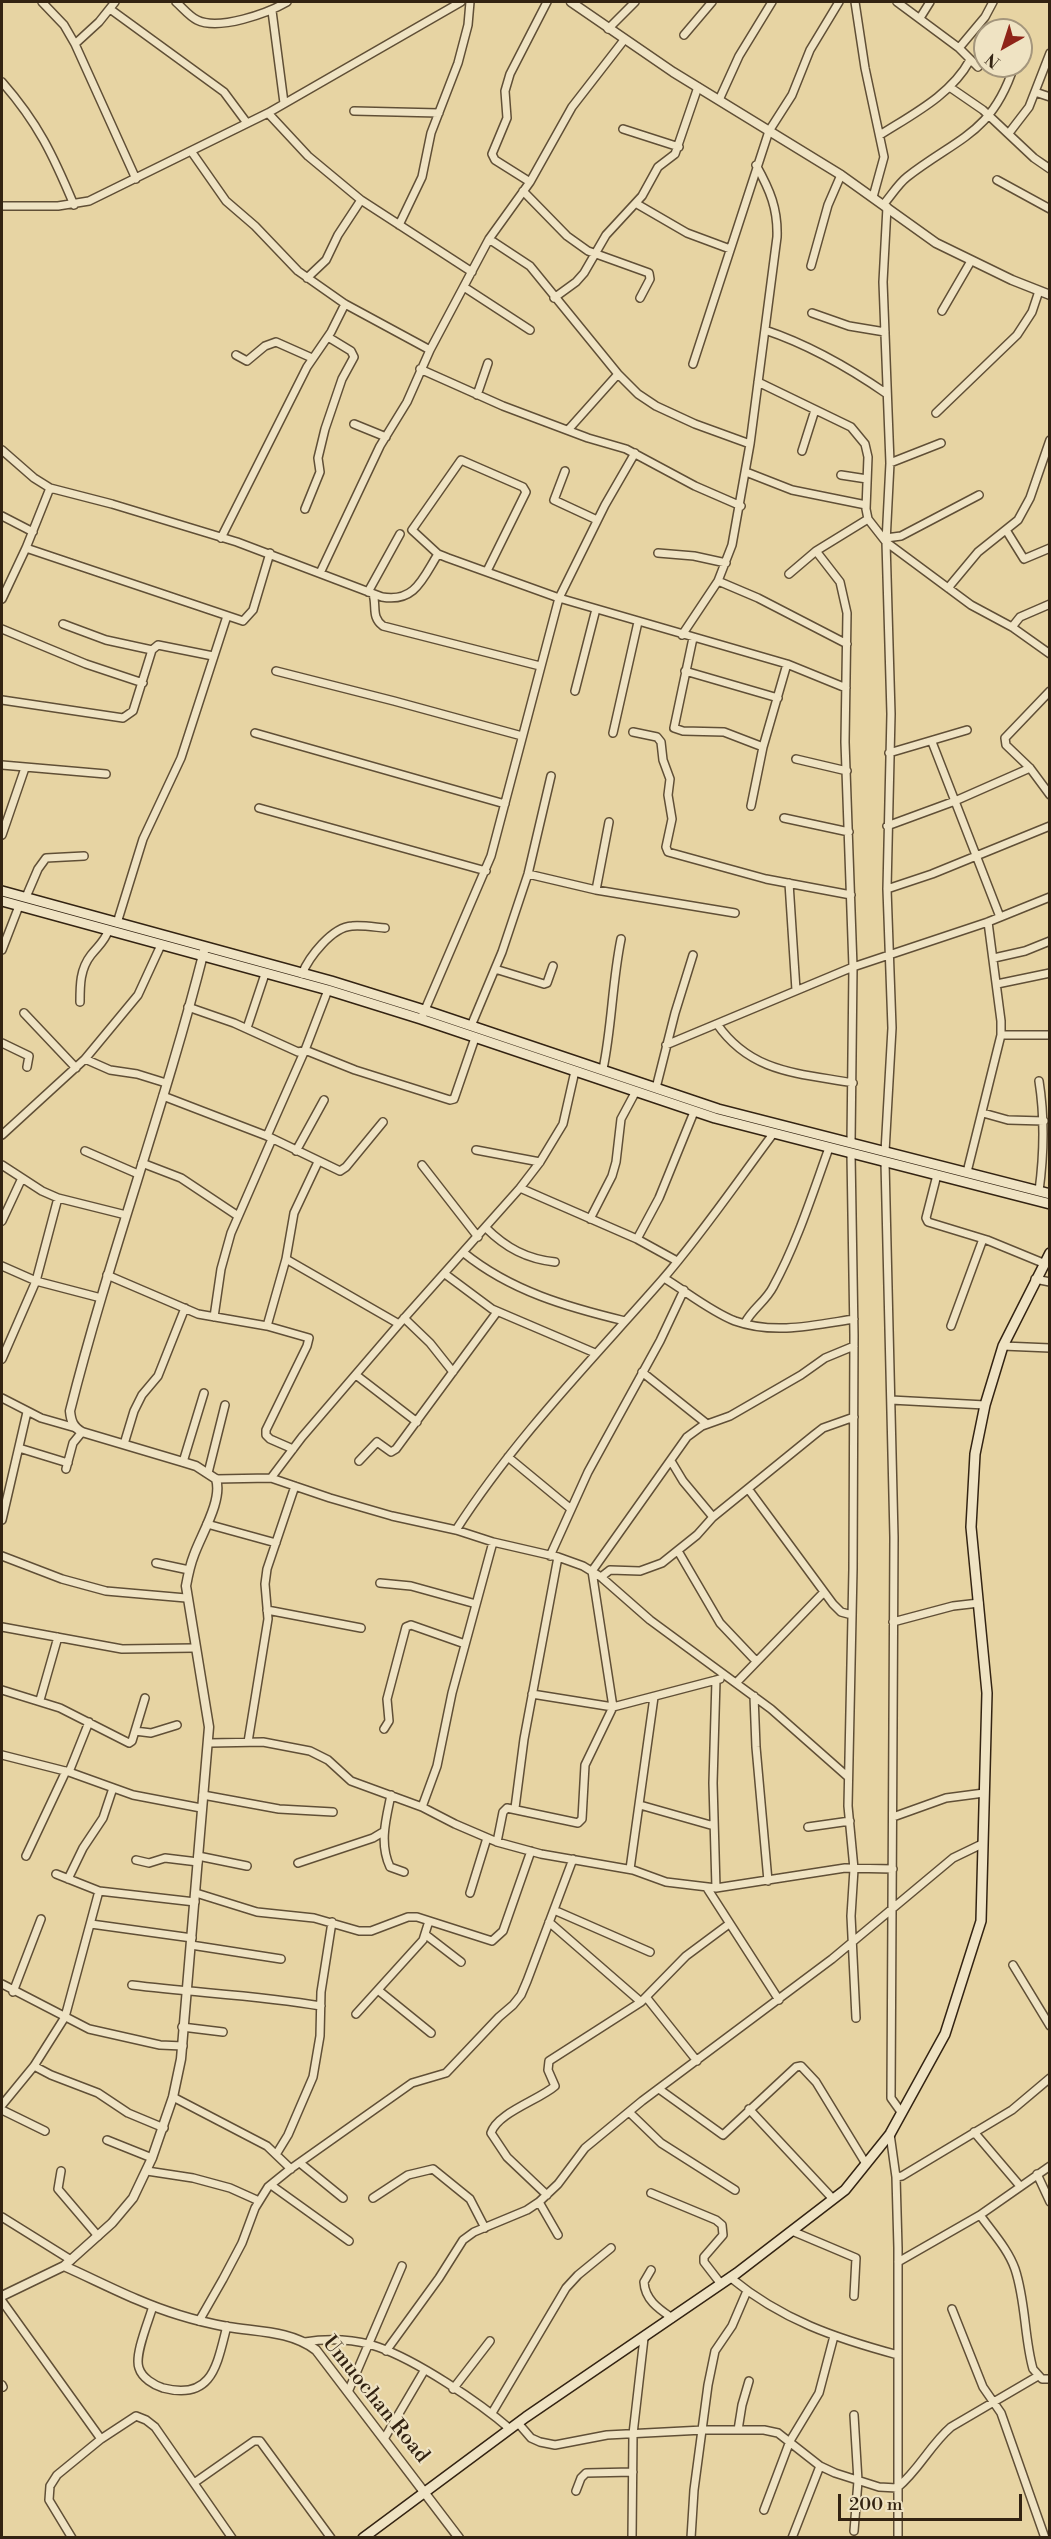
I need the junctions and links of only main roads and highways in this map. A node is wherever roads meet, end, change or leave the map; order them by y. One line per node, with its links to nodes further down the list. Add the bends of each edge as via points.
1 (2, 891): 3 (main road)
2 (2, 901): 3 (main road, via 161,945)
3 (204, 952): 4 (main road, via 265,974); 4 (main road, via 302,974)
4 (423, 1014): 5 (main road); 5 (main road, via 475,1038 694,1112 829,1148)
5 (851, 1148): 6 (main road)
6 (885, 1157): 7 (main road); 8 (main road)
7 (1046, 1192)
8 (1050, 1204)
9 (1050, 1253): 10 (main road, via 1003,1347 975,1454 971,1527 987,1693 981,1921 945,2034 890,2134 845,2190 730,2278 514,2426)
10 (363, 2538)

